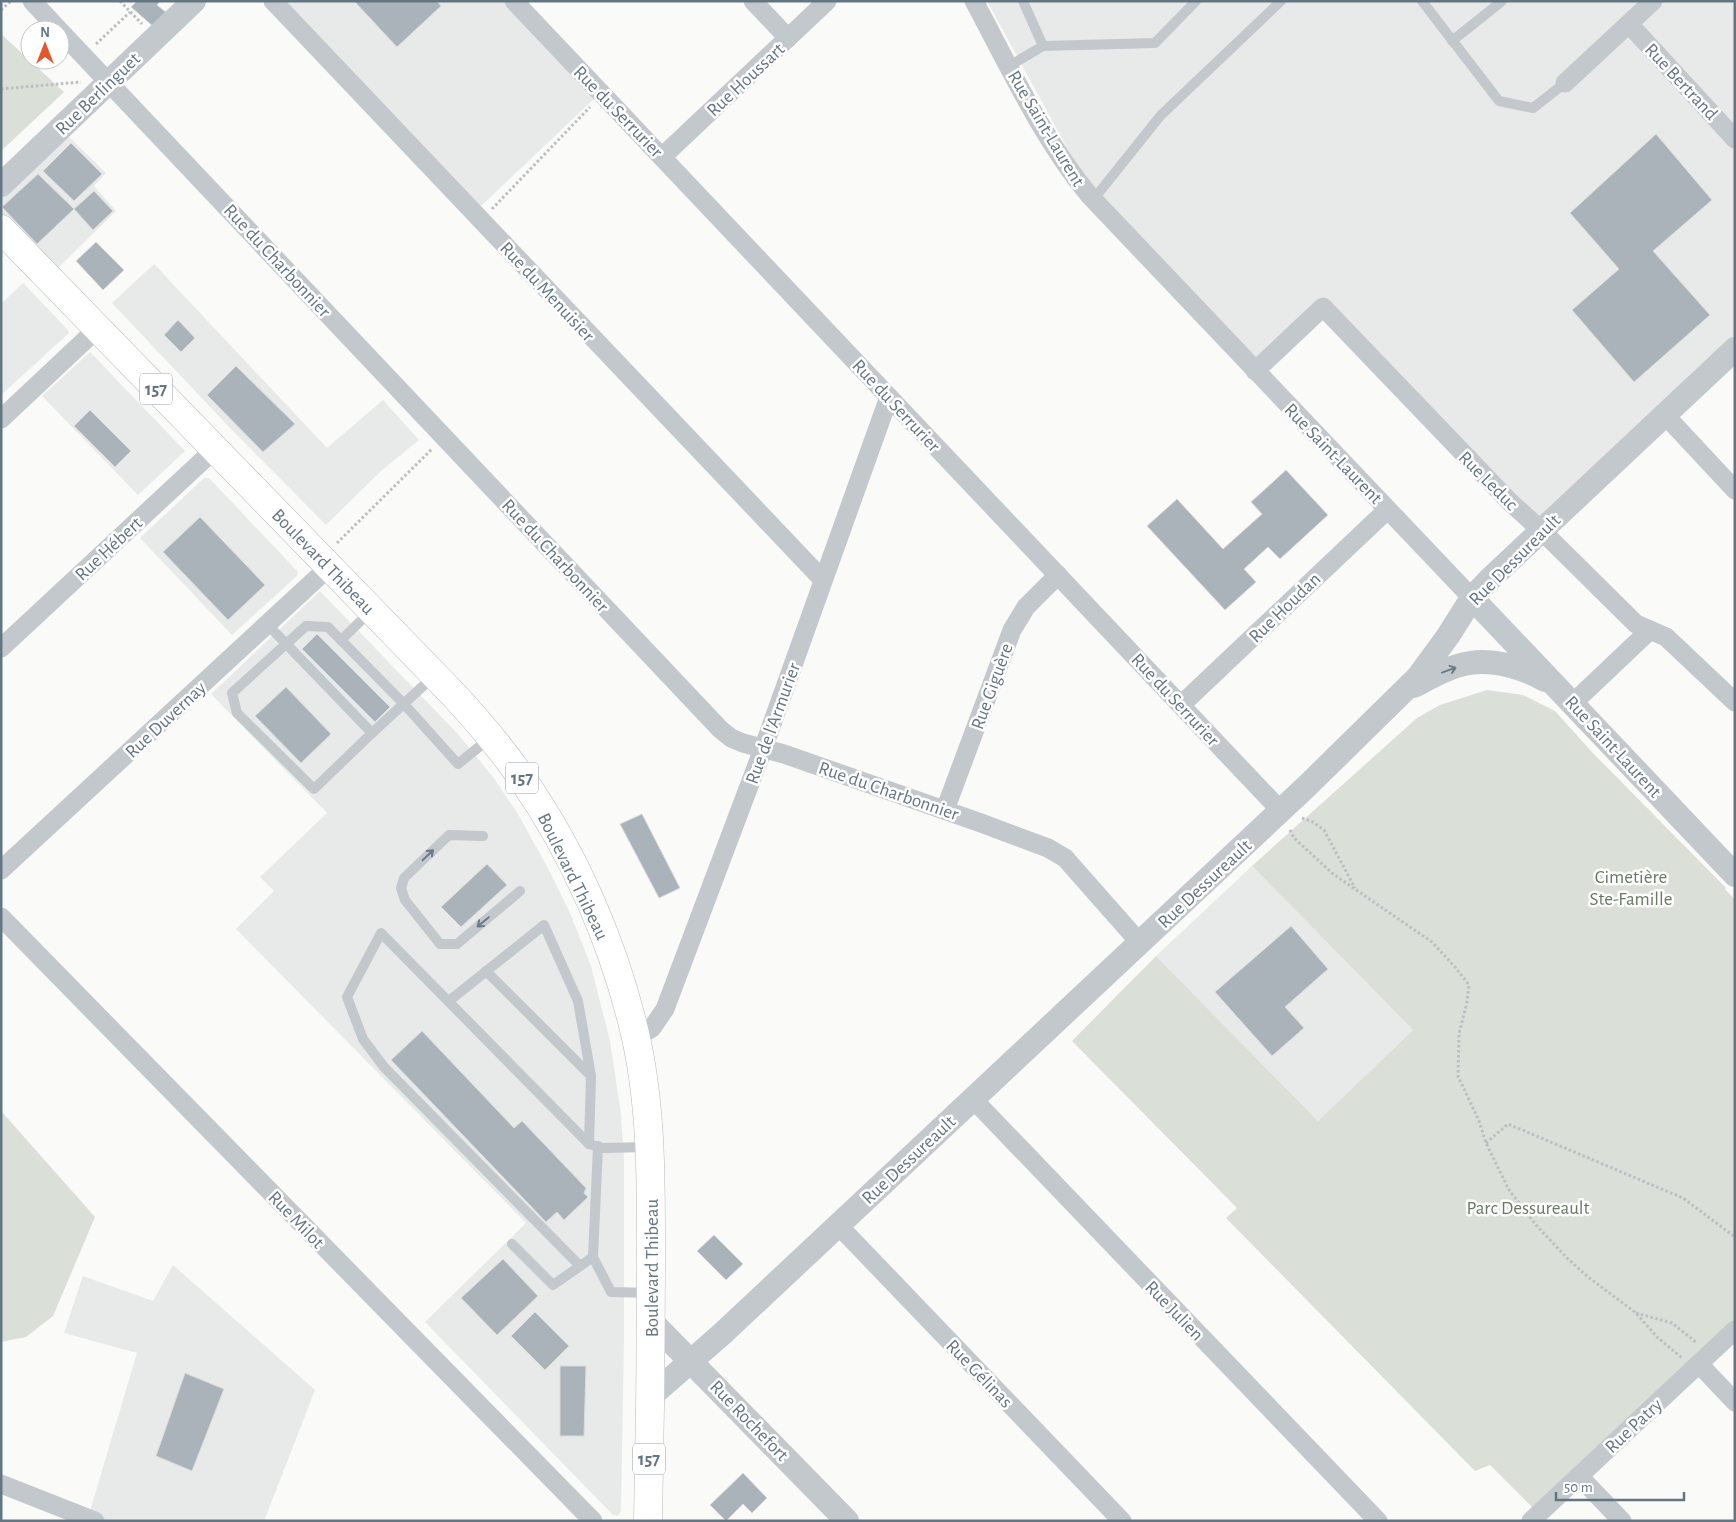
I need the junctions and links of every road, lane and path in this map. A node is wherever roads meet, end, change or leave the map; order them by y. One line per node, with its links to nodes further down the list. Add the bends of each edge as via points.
1 (10, 1): 16 (path)
2 (32, 1): 18 (street, Rue du Charbonnier)
3 (120, 1): 17 (path)
4 (194, 1): 27 (street, Rue Berlinguet)
5 (273, 1): 35 (street, Rue du Menuisier)
6 (514, 1): 30 (street, Rue du Serrurier)
7 (753, 1): 21 (street)
8 (827, 1): 21 (street, Rue Houssart)
9 (974, 1): 26 (street, Rue Saint-Laurent)
10 (1023, 1): 24 (lane)
11 (1196, 1): 24 (lane, via 1156,43)
12 (1281, 1): 34 (lane, via 1161,115)
13 (1422, 1): 23 (lane)
14 (1502, 1): 23 (lane)
15 (1653, 1): 19 (street)
16 (1, 10)
17 (130, 12): 20 (path); 25 (path)
18 (50, 20)
19 (1629, 24): 28 (street); 31 (street, Rue Bertrand)
20 (143, 25)
21 (788, 38): 32 (street, Rue Houssart)
22 (70, 41): 25 (street, Rue du Charbonnier)
23 (1452, 41): 28 (lane, via 1499,101 1533,108)
24 (1043, 46): 26 (lane)
25 (84, 56): 27 (street, Rue du Charbonnier)
26 (1009, 66): 34 (street, Rue Saint-Laurent, via 1056,149)
27 (109, 81): 29 (path); 33 (street, Rue Berlinguet); 43 (street, Rue du Charbonnier)
28 (1565, 83)
29 (1, 89)
30 (602, 94): 32 (street, Rue du Serrurier); 35 (path)
31 (1735, 139)
32 (662, 157): 40 (street, Rue du Serrurier)
33 (1, 185)
34 (1093, 200): 39 (street, Rue Saint-Laurent)
35 (482, 220): 50 (street, Rue du Menuisier)
36 (1, 229): 37 (main road, Boulevard Thibeau / 157)
37 (98, 328): 42 (street); 44 (main road, Boulevard Thibeau / 157)
38 (1735, 349): 41 (street, Rue Dessureault)
39 (1255, 371): 46 (street, Rue Saint-Laurent); 47 (street, Rue Leduc, via 1323,307 1503,495)
40 (889, 397): 49 (street, Rue du Serrurier); 50 (street, Rue de l'Armurier)
41 (1665, 415): 45 (street); 47 (street, Rue Dessureault)
42 (1, 419)
43 (445, 436): 48 (path, via 335,546); 66 (street, Rue du Charbonnier, via 720,729 731,738)
44 (215, 449): 48 (main road, Boulevard Thibeau / 157); 57 (street, Rue Hébert)
45 (1735, 490)
46 (1387, 510): 51 (street, Rue Saint-Laurent); 63 (street, Rue Houdan)
47 (1542, 531): 51 (street, Rue Dessureault); 54 (street, Rue Leduc, via 1636,624)
48 (329, 567): 52 (main road, Boulevard Thibeau / 157); 53 (street, Rue Duvernay)
49 (1058, 575): 63 (street, Rue du Serrurier); 67 (street, Rue Giguère, via 1026,607 1012,630)
50 (823, 580): 66 (street, Rue de l'Armurier)
51 (1472, 598): 59 (street, Rue Dessureault); 60 (street, Rue Saint-Laurent)
52 (372, 611): 55 (lane); 58 (main road, Boulevard Thibeau / 157)
53 (267, 624): 56 (lane); 70 (street, Rue Duvernay)
54 (1650, 630): 60 (street); 61 (street, Rue Leduc, via 1666,637)
55 (341, 640): 56 (lane, via 328,627 306,626); 62 (lane)
56 (286, 644): 64 (lane); 64 (lane, via 232,693 237,713 314,788)
57 (1, 648)
58 (435, 675): 62 (lane); 65 (main road, Boulevard Thibeau / 157)
59 (1406, 691): 60 (street, one-way to 60, via 1452,668 1479,662 1537,675); 68 (street, Rue Dessureault, via 1307,786)
60 (1566, 696): 71 (street, Rue Saint-Laurent)
61 (1735, 702)
62 (404, 704): 64 (lane); 65 (lane, via 458,764)
63 (1181, 706): 68 (street, Rue du Serrurier)
64 (372, 733)
65 (491, 738): 78 (main road, Boulevard Thibeau / 157, via 545,814 577,873 613,960)
66 (763, 749): 67 (street, Rue du Charbonnier); 78 (street, Rue de l'Armurier, via 665,1009 652,1028)
67 (945, 810): 75 (street, Rue du Charbonnier, via 1059,854)
68 (1288, 817): 72 (path, via 1294,838 1333,874); 72 (path, via 1314,822 1324,830); 75 (street, Rue Dessureault)
69 (483, 836): 73 (lane, one-way to 69, via 457,944 440,944 405,900 404,878 449,835)
70 (1, 870)
71 (1735, 875)
72 (1356, 889): 81 (path, via 1432,942 1469,985 1459,1034 1458,1076)
73 (520, 891)
74 (1, 917): 102 (street, Rue Milot)
75 (1140, 942): 80 (street, Rue Dessureault)
76 (486, 971): 77 (lane); 79 (lane); 79 (lane, via 544,925 578,1001)
77 (449, 1001): 82 (lane); 88 (lane, via 381,933 347,997 363,1039 384,1067)
78 (636, 1038): 83 (main road, Boulevard Thibeau / 157)
79 (591, 1076): 82 (lane)
80 (972, 1098): 84 (street, Rue Dessureault); 106 (street, Rue Julien)
81 (1486, 1143): 85 (path, via 1508,1124 1683,1198); 90 (path, via 1509,1190 1536,1225 1567,1258)
82 (593, 1145): 83 (lane, via 603,1148); 87 (lane)
83 (650, 1147): 89 (main road, Boulevard Thibeau / 157)
84 (838, 1225): 95 (street, Rue Dessureault); 105 (street, Rue Gélinas)
85 (1735, 1237)
86 (512, 1244): 88 (lane, via 553,1285)
87 (593, 1257): 88 (lane); 89 (lane, via 611,1292)
88 (580, 1266)
89 (651, 1293): 91 (main road, Boulevard Thibeau / 157)
90 (1636, 1313): 93 (path, via 1672,1323); 94 (path, via 1657,1338)
91 (652, 1321): 95 (street, Rue Rochefort); 97 (main road, Boulevard Thibeau / 157)
92 (1735, 1330): 96 (street, Rue Patry)
93 (1697, 1343)
94 (1681, 1358)
95 (692, 1361): 97 (street, Rue Dessureault); 104 (street, Rue Rochefort)
96 (1699, 1364): 98 (street); 99 (street, Rue Patry)
97 (651, 1396): 103 (main road, Boulevard Thibeau / 157)
98 (1735, 1402)
99 (1579, 1476): 107 (street, Rue Patry); 108 (street)
100 (1, 1484): 101 (street)
101 (95, 1521)
102 (593, 1521)
103 (648, 1521)
104 (847, 1521)
105 (1122, 1521)
106 (1378, 1521)
107 (1531, 1521)
108 (1622, 1521)

